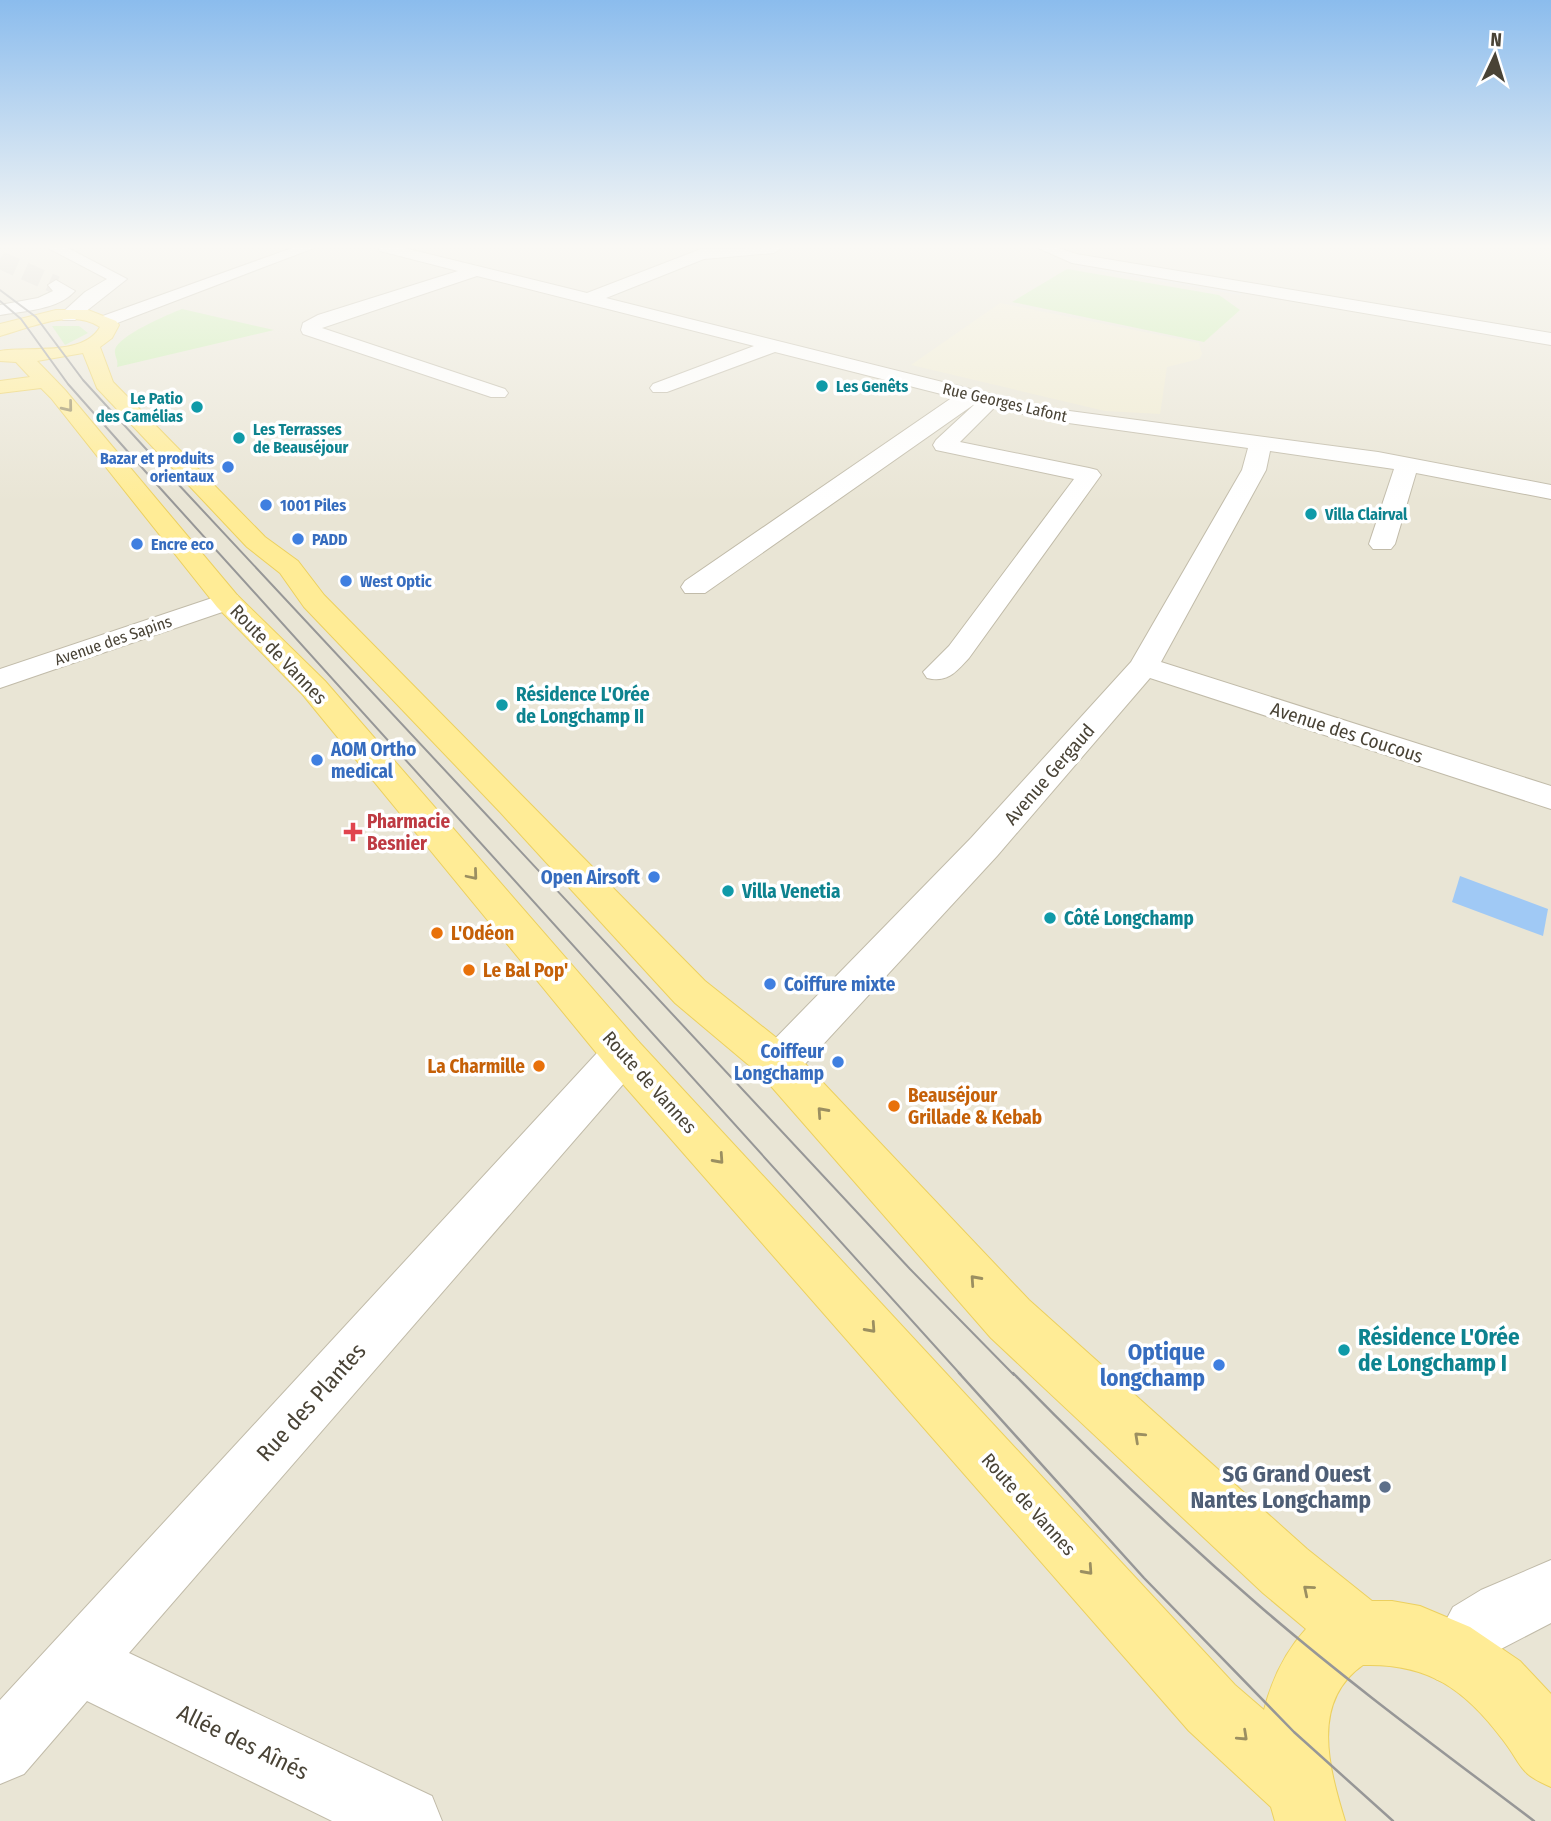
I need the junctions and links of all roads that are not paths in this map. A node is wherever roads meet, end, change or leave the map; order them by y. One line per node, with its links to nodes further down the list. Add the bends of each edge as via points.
1 (82, 333): 8 (main road, via 62,352)
2 (90, 333): 25 (main road, via 104,384 256,542 289,567 314,601 690,992)
3 (319, 333): 12 (street)
4 (728, 333): 7 (street, Rue Georges Lafont)
5 (1516, 333): 6 (street)
6 (1551, 339)
7 (775, 345): 11 (street); 13 (street, Rue Georges Lafont)
8 (6, 356): 9 (main road, Route de Vannes)
9 (46, 381): 10 (main road); 19 (main road, Route de Vannes, one-way to 19)
10 (0, 387)
11 (660, 388)
12 (498, 393)
13 (980, 398): 14 (street, Rue Georges Lafont, via 1077,419); 18 (street); 21 (street, via 944,445 1089,475 959,652)
14 (1260, 443): 15 (street, Rue Georges Lafont); 20 (street, Avenue Gergaud, via 1254,470)
15 (1407, 464): 16 (street, Rue Georges Lafont); 17 (street)
16 (1551, 492)
17 (1382, 544)
18 (695, 587)
19 (227, 601): 22 (street, Avenue des Sapins); 24 (main road, Route de Vannes, one-way to 24, via 314,688)
20 (1144, 666): 23 (street, Avenue des Coucous); 25 (street, Avenue Gergaud, via 984,847)
21 (938, 672)
22 (0, 679)
23 (1551, 798)
24 (623, 1054): 29 (street, Rue des Plantes); 32 (main road, Route de Vannes, one-way to 32, via 1212,1708)
25 (778, 1064): 27 (main road, one-way to 25, via 1285,1571 1010,1319)
26 (1551, 1591): 28 (street, via 1475,1629)
27 (1361, 1633): 28 (main road, via 1391,1632 1424,1639); 32 (main road, via 1339,1642 1322,1657 1298,1702 1294,1732)
28 (1459, 1656): 31 (main road, via 1490,1678 1518,1707)
29 (78, 1663): 30 (street, Rue des Plantes); 33 (street, Allée des Aînés)
30 (0, 1750)
31 (1551, 1753)
32 (1305, 1804)
33 (407, 1821)

